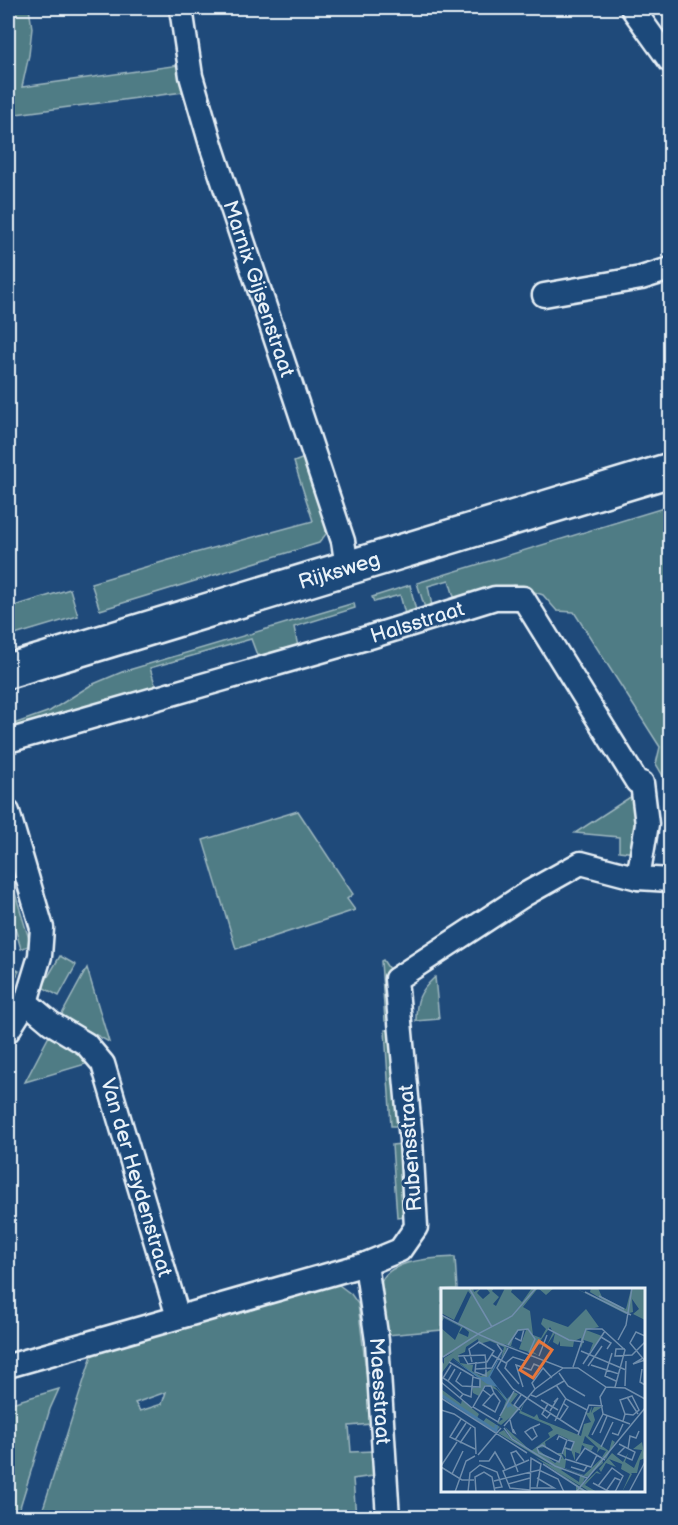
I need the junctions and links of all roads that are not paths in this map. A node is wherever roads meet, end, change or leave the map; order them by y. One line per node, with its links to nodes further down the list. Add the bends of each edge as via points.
1 (181, 8): 7 (street, Marnix Gijsenstraat, via 191,76 212,148 343,541)
2 (632, 8): 3 (street)
3 (670, 61)
4 (670, 269): 5 (street)
5 (544, 296)
6 (670, 470): 7 (street, Rijksweg)
7 (347, 567): 8 (street, Rijksweg)
8 (8, 671)
9 (8, 741): 11 (street, Halsstraat, via 495,598 523,598 637,782 642,783 647,824)
10 (8, 812): 13 (street, via 42,928 40,956)
11 (638, 878): 12 (street, Rubensstraat); 15 (street, Rubensstraat, via 581,863 524,895 396,979 416,1227 400,1250)
12 (670, 880)
13 (26, 1002): 14 (street); 16 (street, Van der Heydenstraat, via 86,1044 104,1064)
14 (8, 1031)
15 (366, 1264): 16 (street, Rubensstraat); 18 (street, Maesstraat, via 377,1341)
16 (178, 1317): 17 (street, Rubensstraat)
17 (8, 1366)
18 (388, 1518)

